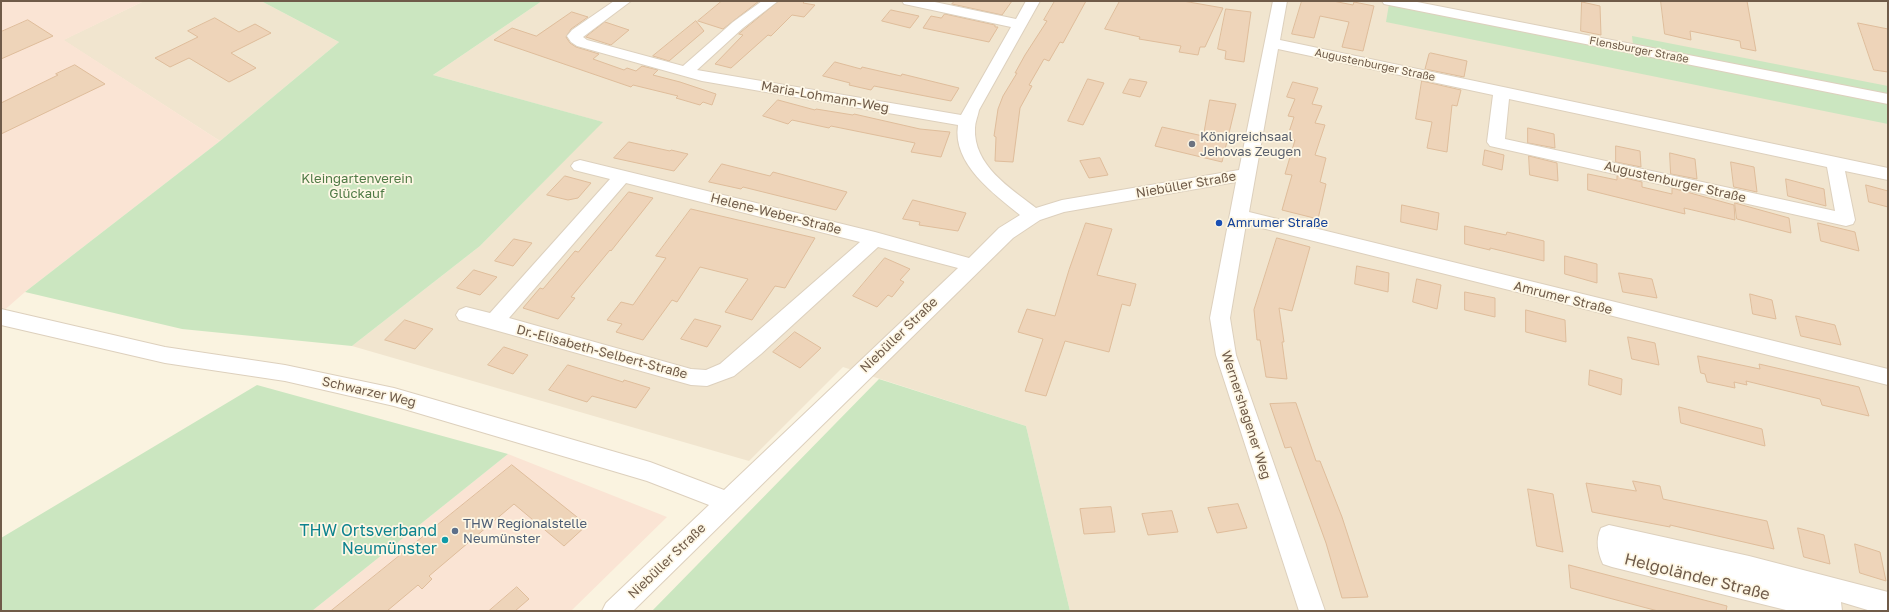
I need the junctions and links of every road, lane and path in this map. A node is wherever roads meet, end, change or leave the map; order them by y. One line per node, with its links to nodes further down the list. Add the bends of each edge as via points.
1 (624, 1): 9 (street, Maria-Lohmann-Weg, via 578,33 576,39 582,43)
2 (771, 1): 9 (street, via 738,25)
3 (909, 1): 7 (street)
4 (1033, 1): 7 (street)
5 (1280, 1): 8 (street, Wernershagener Weg)
6 (1390, 1): 11 (street, Flensburger Straße)
7 (1020, 24): 12 (street)
8 (1271, 43): 10 (street, Augustenburger Straße); 16 (street, Wernershagener Weg)
9 (685, 72): 12 (street, Maria-Lohmann-Weg)
10 (1502, 92): 13 (street, Augustenburger Straße); 13 (street, Augustenburger Straße, via 1496,142 1846,220)
11 (1888, 99)
12 (966, 121): 18 (street, via 966,142 982,172)
13 (1835, 162): 15 (street, Augustenburger Straße)
14 (580, 166): 17 (street, Helene-Weber-Straße)
15 (1888, 174)
16 (1246, 175): 18 (street, Niebüller Straße, via 1062,206); 19 (street, Wernershagener Weg)
17 (622, 177): 20 (street, Helene-Weber-Straße); 24 (street, Dr.-Elisabeth-Selbert-Straße)
18 (1033, 216): 21 (street, Niebüller Straße, via 1006,233)
19 (1239, 216): 25 (street, Amrumer Straße); 30 (street, Wernershagener Weg, via 1220,318 1226,355)
20 (875, 239): 21 (street, Helene-Weber-Straße); 24 (street, Dr.-Elisabeth-Selbert-Straße, via 754,348 727,370 708,378 691,377)
21 (971, 265): 26 (street, Niebüller Straße)
22 (466, 315): 24 (street, Dr.-Elisabeth-Selbert-Straße)
23 (1, 317): 26 (street, Schwarzer Weg, via 164,355 285,373 394,397 650,472)
24 (494, 322)
25 (1888, 377)
26 (728, 502): 29 (street, Niebüller Straße)
27 (1826, 586): 27 (street, Helgoländer Straße, via 1830,609 1612,556 1609,536); 28 (street, Helgoländer Straße)
28 (1888, 604)
29 (615, 611)
30 (1312, 611)

